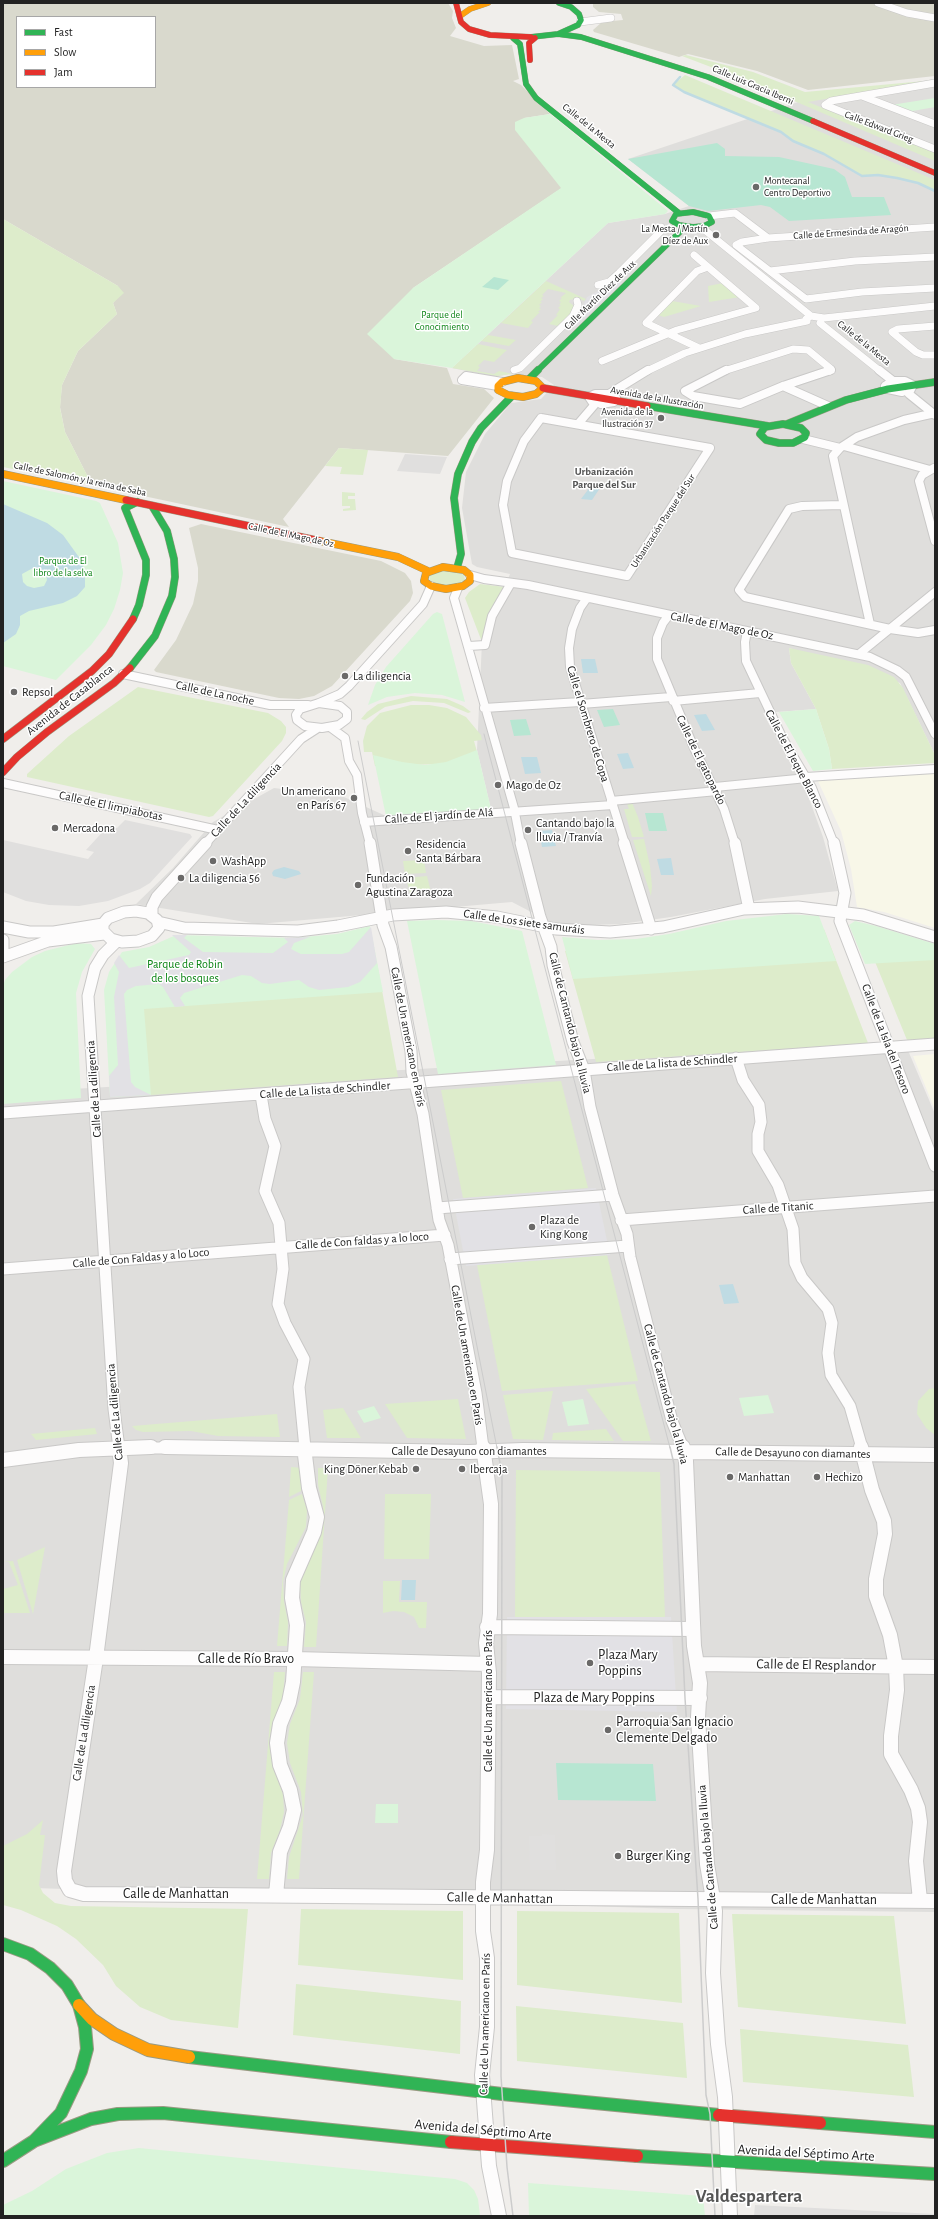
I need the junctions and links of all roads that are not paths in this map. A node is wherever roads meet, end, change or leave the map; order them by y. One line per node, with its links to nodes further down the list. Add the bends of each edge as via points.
1 (456, 3): 5 (main road)
2 (488, 3): 5 (main road, via 470,9)
3 (558, 3): 8 (main road, Calle Luis Gracia Iberni, via 571,7)
4 (878, 3): 7 (street, via 907,13)
5 (460, 16): 10 (main road, via 463,24 473,30)
6 (611, 18): 8 (street)
7 (935, 18)
8 (578, 21): 9 (main road); 16 (main road, Calle Luis Gracia Iberni, via 584,34 660,56 729,81)
9 (558, 34): 11 (main road); 17 (main road, Calle Luis Gracia Iberni, via 581,37 702,75)
10 (513, 38): 11 (main road); 18 (main road, Calle de la Mesta, via 520,44 526,84 536,98)
11 (534, 38): 18 (main road, Calle de la Mesta, via 528,44 532,73 535,84 544,97)
12 (935, 83): 13 (street)
13 (862, 96): 14 (street); 15 (street, Calle Edward Grieg, via 825,104)
14 (933, 123)
15 (935, 149)
16 (935, 168)
17 (935, 173)
18 (684, 213): 19 (main road); 20 (main road, via 674,216 672,221)
19 (709, 216): 22 (main road, via 712,222); 24 (street, via 736,213)
20 (685, 226): 22 (main road); 30 (main road, Calle Martín Díez de Aux)
21 (661, 227): 29 (street, via 661,231)
22 (701, 227): 35 (street)
23 (935, 227): 24 (street, Calle de Ermesinda de Aragón, via 858,230)
24 (768, 238): 28 (street, Calle de Ermesinda de Aragón, via 736,245)
25 (694, 255): 27 (street)
26 (935, 257): 28 (street, via 855,261)
27 (708, 266): 38 (street, via 697,271 647,322 648,325); 38 (street, via 756,308)
28 (770, 271): 32 (street, Calle de Ermesinda de Aragón, via 806,299 862,292)
29 (619, 273): 30 (street); 31 (street, via 609,282)
30 (635, 276): 40 (main road, Calle Martín Díez de Aux)
31 (598, 285)
32 (935, 288)
33 (577, 301): 39 (street, via 573,316)
34 (935, 306): 36 (street)
35 (809, 318): 36 (street); 41 (street)
36 (822, 320): 46 (street, Calle de la Mesta)
37 (935, 326): 42 (street, via 898,329 892,332 916,352)
38 (667, 334): 41 (street); 43 (street)
39 (554, 335): 40 (street); 44 (street, via 520,368)
40 (570, 338): 45 (main road, Calle Martín Díez de Aux)
41 (699, 348): 53 (street, via 655,366)
42 (935, 355)
43 (602, 361)
44 (514, 370)
45 (529, 379): 51 (main road, via 539,382); 54 (main road, via 514,378 500,384 502,393)
46 (893, 381): 50 (street, via 885,386); 52 (street, via 905,381)
47 (935, 382): 52 (main road)
48 (783, 386): 48 (street, via 831,369 810,351 797,348 728,369 685,391 690,396 740,404); 57 (street)
49 (935, 387): 52 (main road)
50 (888, 390): 52 (main road); 52 (street); 57 (main road)
51 (539, 391): 54 (main road); 55 (main road, Avenida de la Ilustración)
52 (908, 391): 58 (street); 62 (main road, via 842,407 812,420)
53 (609, 394): 55 (street, via 595,394); 56 (street, via 616,398)
54 (512, 396): 76 (main road, via 481,428 458,474 454,498 461,554)
55 (595, 402): 56 (main road, Avenida de la Ilustración); 56 (street); 59 (street); 63 (main road, Avenida de la Ilustración)
56 (614, 402): 61 (main road, Avenida de la Ilustración)
57 (828, 406): 60 (main road)
58 (934, 414): 65 (street, via 882,427 857,437)
59 (578, 424): 59 (street, Urbanización Parque del Sur, via 541,418 524,441 507,481 503,506 512,552 627,576 710,448)
60 (787, 424): 61 (main road, Avenida de la Ilustración); 62 (main road)
61 (768, 426): 63 (main road, via 762,429)
62 (801, 428): 64 (main road, via 806,432)
63 (760, 434): 64 (main road, Avenida de la Ilustración, via 766,440 779,443 793,443)
64 (803, 439): 65 (street)
65 (841, 448): 66 (street); 70 (street, via 833,456)
66 (929, 472): 75 (street, via 919,482)
67 (3, 474): 68 (main road, Calle de Salomón y la reina de Saba)
68 (112, 497): 69 (main road, Calle de Salomón y la reina de Saba); 72 (main road, Avenida de Casablanca)
69 (137, 502): 71 (main road, Calle de Salomón y la reina de Saba); 72 (main road, via 126,506)
70 (842, 505): 85 (street); 85 (street, via 802,506 789,509 739,590 744,597 758,601)
71 (154, 509): 72 (main road, via 131,510); 73 (main road, Calle de El Mago de Oz); 74 (main road, Avenida de Casablanca)
72 (128, 514): 101 (main road, Avenida de Casablanca, via 146,560 144,590 131,623 109,654 92,671)
73 (197, 515): 74 (main road, via 170,519); 77 (main road, Calle de El Mago de Oz, via 404,559)
74 (167, 531): 91 (main road, Avenida de Casablanca, via 174,559 172,596 155,636 139,659)
75 (935, 541)
76 (457, 568): 77 (main road, via 443,567); 78 (main road)
77 (428, 571): 80 (main road, via 423,578)
78 (470, 575): 79 (street, Calle de El Mago de Oz); 81 (main road, via 468,582)
79 (511, 583): 83 (street, Calle de El Mago de Oz); 89 (street, via 492,616 485,645)
80 (431, 586): 81 (main road); 94 (street, via 423,604 349,686 340,694)
81 (458, 588): 89 (street, Calle de Cantando bajo la lluvia, via 454,598)
82 (935, 592): 86 (street)
83 (587, 598): 84 (street, Calle de El Mago de Oz); 95 (street, Calle el Sombrero de Copa, via 575,618 569,639 570,667)
84 (669, 615): 88 (street, Calle de El Mago de Oz); 93 (street, Calle de El gatopardo, via 659,630 655,649)
85 (870, 624): 86 (street)
86 (890, 628): 87 (street, via 918,633); 90 (street)
87 (935, 630)
88 (747, 631): 90 (street, Calle de El Mago de Oz); 92 (street, Calle de El Jeque Blanco, via 744,648 746,661)
89 (469, 646): 97 (street, Calle de Cantando bajo la lluvia)
90 (859, 654): 100 (street, Calle de El Mago de Oz, via 883,662 906,677)
91 (123, 674): 96 (street, Calle de La noche, via 270,705); 103 (main road, Avenida de Casablanca, via 95,698 47,732)
92 (760, 693): 93 (street); 104 (street, Calle de El Jeque Blanco)
93 (672, 699): 95 (street); 106 (street, Calle de El gatopardo)
94 (319, 703): 96 (street, Calle de La noche); 99 (street, via 337,705 347,712 345,721)
95 (580, 703): 97 (street); 107 (street, Calle el Sombrero de Copa)
96 (308, 705): 98 (street, via 300,709 296,717 302,725)
97 (484, 708): 108 (street, Calle de Cantando bajo la lluvia)
98 (318, 728): 99 (street); 110 (street, Calle de La diligencia, via 301,739)
99 (330, 728): 109 (street, Calle de Un americano en París, via 345,738 356,775)
100 (935, 734)
101 (3, 739)
102 (935, 769): 104 (street, Calle de El jardín de Alá)
103 (3, 772)
104 (806, 778): 106 (street, Calle de El jardín de Alá); 112 (street, Calle de El Jeque Blanco, via 833,840 844,893)
105 (3, 783): 110 (street, Calle de El limpiabotas)
106 (716, 789): 107 (street, Calle de El jardín de Alá); 111 (street, Calle de El gatopardo, via 733,834)
107 (612, 803): 108 (street, Calle de El jardín de Alá); 118 (street, Calle el Sombrero de Copa)
108 (515, 812): 109 (street, Calle de El jardín de Alá); 116 (street, Calle de Cantando bajo la lluvia)
109 (364, 822): 113 (street, Calle de Un americano en París, via 368,832)
110 (218, 830): 114 (street, Calle de La diligencia, via 157,897 152,907)
111 (749, 909): 112 (street, Calle de Los siete samuráis, via 798,907); 118 (street, Calle de Los siete samuráis)
112 (841, 911): 119 (street, Calle de Los siete samuráis, via 882,919); 125 (street, Calle de La Isla del Tesoro, via 841,925)
113 (382, 917): 114 (street, Calle de Los siete samuráis, via 327,928 291,931 188,928); 116 (street, Calle de Los siete samuráis, via 421,913 465,913); 128 (street, Calle de Un americano en París, via 391,948)
114 (155, 919): 117 (street, Calle de Los siete samuráis, via 136,911 124,912 108,918); 121 (street, Calle de La diligencia, via 157,930 148,938 133,942)
115 (3, 927): 117 (street, via 30,932)
116 (544, 927): 118 (street, Calle de Los siete samuráis, via 592,932); 127 (street, Calle de Cantando bajo la lluvia, via 573,1042)
117 (103, 929): 121 (street); 123 (street, via 48,941)
118 (651, 929)
119 (935, 936)
120 (3, 940): 122 (street)
121 (117, 941): 130 (street, Calle de La diligencia, via 99,962 89,989)
122 (3, 951)
123 (3, 957)
124 (935, 1044): 125 (street, Calle de La lista de Schindler)
125 (890, 1048): 126 (street, Calle de La lista de Schindler); 132 (street, Calle de La Isla del Tesoro)
126 (736, 1058): 127 (street, Calle de La lista de Schindler); 135 (street, via 743,1080 756,1097 761,1114 758,1152 778,1185)
127 (584, 1070): 128 (street, Calle de La lista de Schindler); 133 (street, Calle de Cantando bajo la lluvia, via 590,1107)
128 (415, 1083): 129 (street, Calle de La lista de Schindler); 136 (street, Calle de Un americano en París, via 423,1114)
129 (261, 1095): 130 (street, Calle de La lista de Schindler); 140 (street, via 265,1120 275,1141 275,1152 265,1191 279,1222)
130 (95, 1107): 131 (street, Calle de La lista de Schindler); 142 (street, Calle de La diligencia)
131 (3, 1113)
132 (935, 1166)
133 (613, 1195): 136 (street); 137 (street, Calle de Cantando bajo la lluvia)
134 (935, 1196): 135 (street, Calle de Titanic)
135 (785, 1207): 137 (street, Calle de Titanic); 148 (street, via 793,1229 795,1264 802,1278 828,1309 832,1323 828,1366 850,1406)
136 (438, 1208): 138 (street, Calle de Un americano en París)
137 (621, 1220): 139 (street, Calle de Cantando bajo la lluvia, via 627,1234)
138 (444, 1235): 140 (street, Calle de Con faldas y a lo loco); 141 (street, Calle de Un americano en París)
139 (628, 1246): 141 (street); 147 (street, Calle de Cantando bajo la lluvia, via 672,1421)
140 (280, 1247): 142 (street, Calle de Con Faldas y a lo Loco); 145 (street, via 283,1269 278,1304 280,1313 304,1359 299,1394)
141 (450, 1259): 146 (street, Calle de Un americano en París, via 476,1393)
142 (104, 1260): 143 (street, Calle de Con Faldas y a lo Loco); 144 (street, Calle de La diligencia)
143 (3, 1269)
144 (119, 1447): 145 (street, Calle de Desayuno con diamantes); 150 (street, Calle de Desayuno con diamantes); 154 (street, Calle de La diligencia, via 120,1468)
145 (305, 1450): 146 (street, Calle de Desayuno con diamantes); 155 (street, via 309,1488 317,1517 314,1532 293,1580 292,1598 297,1625)
146 (483, 1451): 147 (street, Calle de Desayuno con diamantes); 151 (street, Calle de Un americano en París, via 492,1504 490,1609)
147 (684, 1453): 148 (street, Calle de Desayuno con diamantes); 152 (street, Calle de Cantando bajo la lluvia, via 687,1468 686,1496)
148 (864, 1454): 149 (street, Calle de Desayuno con diamantes); 158 (street, via 872,1490 884,1521 885,1534 876,1579 876,1596 890,1635)
149 (935, 1455)
150 (3, 1460)
151 (487, 1627): 152 (street); 156 (street, Calle de Un americano en París)
152 (693, 1629): 157 (street, Calle de Cantando bajo la lluvia)
153 (3, 1657): 154 (street, Calle de Río Bravo)
154 (96, 1658): 155 (street, Calle de Río Bravo); 162 (street, Calle de La diligencia, via 64,1871 64,1881)
155 (295, 1659): 156 (street, Calle de Río Bravo); 163 (street, via 292,1692 278,1733 280,1764 294,1810 280,1852)
156 (488, 1664): 160 (street, Calle de Un americano en París)
157 (697, 1664): 158 (street, Calle de El Resplandor); 161 (street, Calle de Cantando bajo la lluvia)
158 (896, 1666): 159 (street, Calle de El Resplandor); 166 (street, via 897,1690 891,1754 918,1808 920,1822 916,1861)
159 (935, 1667)
160 (489, 1697): 161 (street, Plaza de Mary Poppins); 164 (street, Calle de Un americano en París, via 487,1850 483,1872)
161 (700, 1698): 165 (street, Calle de Cantando bajo la lluvia, via 698,1717 707,1864)
162 (68, 1887): 163 (street, Calle de Manhattan, via 84,1894)
163 (276, 1895): 164 (street, Calle de Manhattan)
164 (483, 1898): 165 (street, Calle de Manhattan); 170 (street, Calle de Un americano en París, via 487,1999)
165 (713, 1900): 166 (street, Calle de Manhattan); 171 (street, Calle de Cantando bajo la lluvia, via 715,2008)
166 (920, 1900): 167 (street, Calle de Manhattan)
167 (935, 1901)
168 (3, 1944): 169 (main road, via 30,1954 50,1968 67,1985)
169 (78, 2005): 170 (main road, via 92,2019 114,2034 148,2050 209,2060); 173 (main road, via 85,2027 87,2049 81,2071 61,2113)
170 (483, 2091): 171 (main road); 174 (street, Calle de Un americano en París)
171 (726, 2116): 172 (main road); 176 (street, Calle de Cantando bajo la lluvia)
172 (935, 2132)
173 (34, 2141): 174 (main road, Avenida del Séptimo Arte, via 74,2124 118,2114 163,2114); 175 (main road)
174 (487, 2145): 176 (main road, Avenida del Séptimo Arte); 178 (street, Calle de Un americano en París)
175 (3, 2161)
176 (728, 2163): 177 (main road, Avenida del Séptimo Arte); 179 (street, Calle de Cantando bajo la lluvia)
177 (935, 2174)
178 (499, 2216)
179 (730, 2216)

